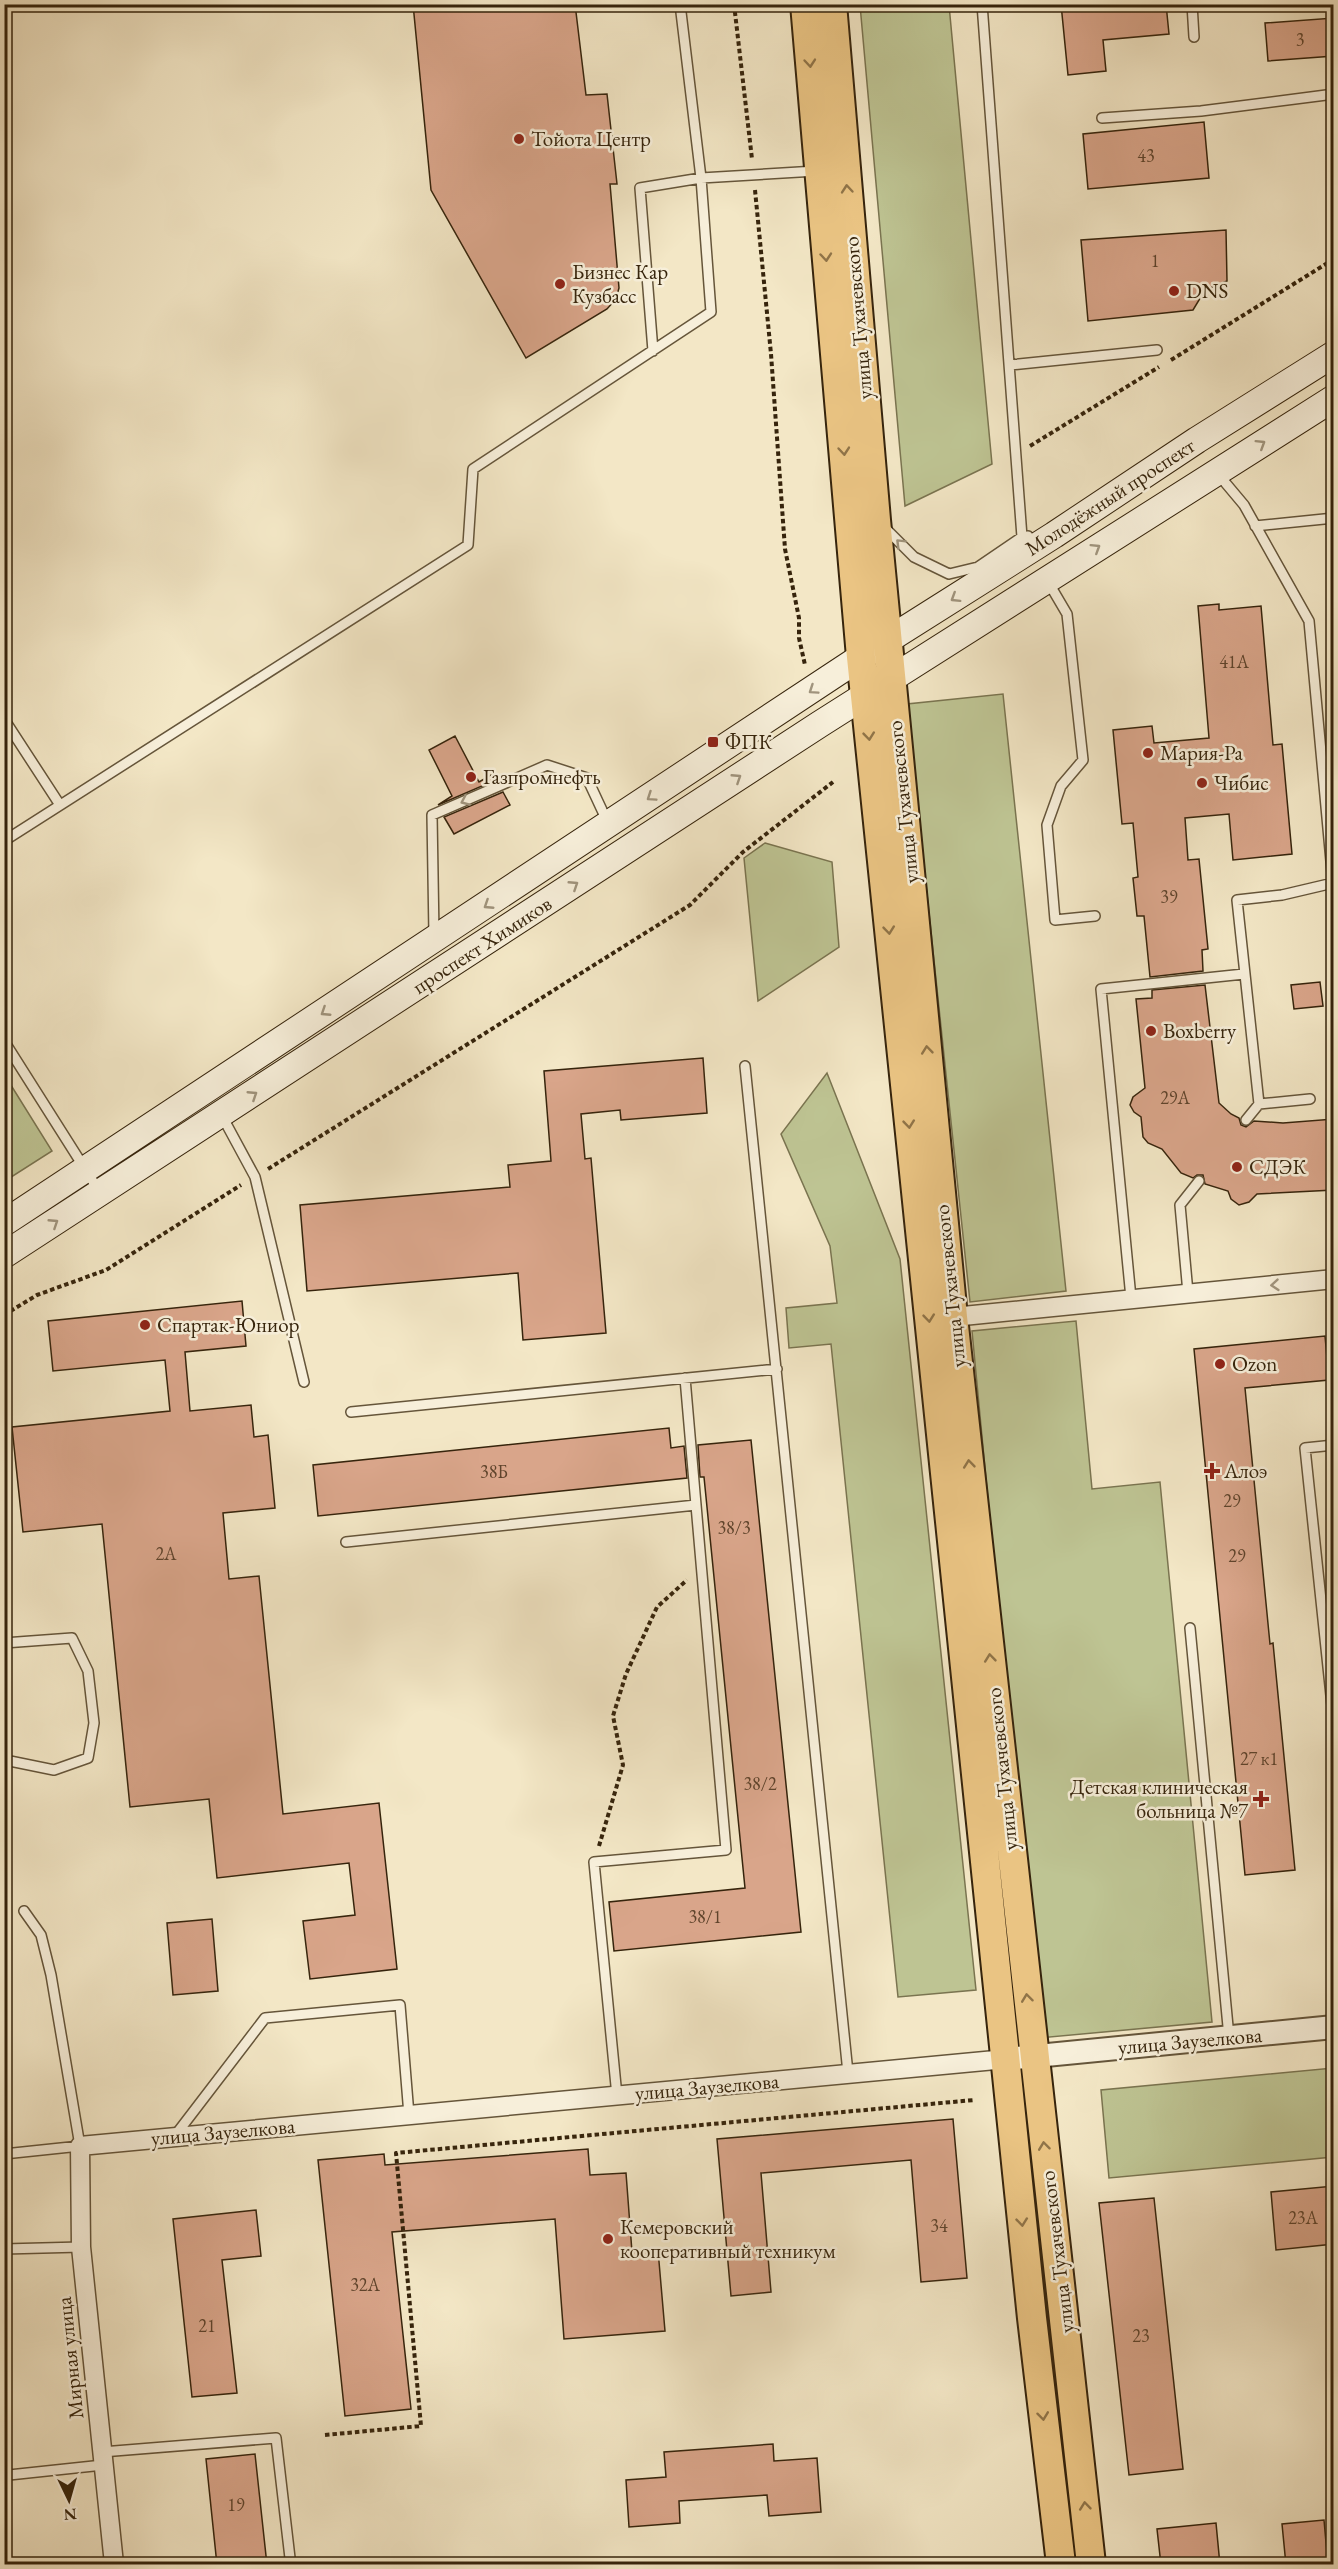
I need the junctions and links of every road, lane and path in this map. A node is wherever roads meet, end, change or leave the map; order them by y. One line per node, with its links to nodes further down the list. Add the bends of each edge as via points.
1 (680, 4): 12 (lane)
2 (734, 4): 11 (path)
3 (805, 4): 10 (main road, улица Тухачевского, one-way to 10)
4 (831, 4): 22 (main road, улица Тухачевского, one-way to 4)
5 (982, 4): 17 (lane)
6 (1192, 4): 7 (lane)
7 (1194, 37)
8 (1334, 94): 9 (lane, via 1201,111)
9 (1102, 118)
10 (819, 170): 11 (lane); 29 (main road, улица Тухачевского, one-way to 29)
11 (754, 174): 12 (lane); 30 (path, via 785,549)
12 (701, 178): 15 (lane, via 711,312); 15 (lane, via 640,188)
13 (1334, 259): 19 (path)
14 (1157, 350): 17 (lane)
15 (653, 351): 35 (lane, via 473,469 468,545)
16 (1334, 354): 24 (main road, Молодёжный проспект)
17 (1010, 365): 19 (lane)
18 (1334, 398): 20 (main road, Молодёжный проспект, one-way to 18)
19 (1016, 455): 25 (lane)
20 (1216, 472): 23 (lane, via 1244,505); 26 (main road, Молодёжный проспект, one-way to 20)
21 (1334, 518): 23 (lane)
22 (876, 520): 25 (lane, one-way to 22, via 978,567 949,574 914,557); 28 (main road, улица Тухачевского)
23 (1255, 526): 40 (lane, via 1309,621 1333,883 1237,900)
24 (1054, 535): 25 (lane); 28 (main road, Молодёжный проспект, one-way to 28)
25 (1023, 537)
26 (1046, 579): 27 (main road, Молодёжный проспект); 38 (lane, via 1067,614 1083,760 1061,786 1047,825 1055,920)
27 (960, 634): 31 (main road, проспект Химиков)
28 (887, 640): 29 (main road, проспект Химиков); 31 (main road, улица Тухачевского)
29 (861, 657): 32 (main road, улица Тухачевского); 36 (main road, проспект Химиков, one-way to 36)
30 (806, 667)
31 (891, 679): 32 (main road, проспект Химиков); 57 (main road, улица Тухачевского, one-way to 31)
32 (865, 696): 45 (main road, проспект Химиков, one-way to 32); 75 (main road, улица Тухачевского, one-way to 75)
33 (4, 719): 35 (lane)
34 (833, 782): 48 (path, via 743,852 690,905)
35 (60, 805): 37 (lane)
36 (609, 825): 39 (main road, проспект Химиков, one-way to 39); 39 (lane, one-way to 39, via 587,778 547,765 432,815)
37 (4, 841)
38 (1095, 916)
39 (434, 940): 47 (main road, проспект Химиков, one-way to 47)
40 (1244, 974): 44 (lane); 55 (lane, via 1101,989)
41 (4, 1041): 47 (lane)
42 (744, 1066): 58 (lane)
43 (1310, 1099): 44 (lane)
44 (1259, 1104): 46 (lane)
45 (222, 1115): 48 (lane); 50 (main road, проспект Химиков)
46 (1246, 1120)
47 (86, 1170): 50 (lane); 51 (main road, проспект Химиков)
48 (255, 1177): 56 (path, via 105,1270 37,1295); 60 (lane)
49 (1199, 1181): 54 (lane, via 1180,1205)
50 (101, 1193): 52 (main road, проспект Химиков, one-way to 50)
51 (4, 1223)
52 (4, 1255)
53 (1334, 1279): 54 (street, one-way to 54)
54 (1188, 1293): 55 (street)
55 (1131, 1298): 57 (street)
56 (4, 1315)
57 (953, 1317): 74 (main road, улица Тухачевского, one-way to 57)
58 (777, 1369): 59 (lane); 76 (lane)
59 (685, 1378): 61 (lane); 63 (lane)
60 (304, 1382)
61 (351, 1412)
62 (1334, 1445): 68 (lane, via 1305,1448)
63 (696, 1505): 64 (lane); 65 (lane)
64 (346, 1542)
65 (701, 1568): 70 (path, via 657,1607 626,1674 613,1716 622,1765); 70 (lane, via 726,1850)
66 (1190, 1628): 73 (lane)
67 (4, 1643): 69 (lane, via 72,1638 88,1671 94,1723 88,1758 54,1770 6,1760)
68 (1334, 1724)
69 (4, 1749)
70 (594, 1862): 77 (lane)
71 (24, 1911): 81 (lane, via 41,1935 51,1975)
72 (1334, 2027): 73 (street, улица Заузелкова)
73 (1229, 2037): 74 (street, улица Заузелкова)
74 (1034, 2056): 75 (street, улица Заузелкова); 91 (main road, улица Тухачевского, one-way to 74)
75 (1006, 2059): 76 (street, улица Заузелкова); 90 (main road, улица Тухачевского, one-way to 90)
76 (848, 2073): 77 (street, улица Заузелкова)
77 (617, 2096): 79 (street, улица Заузелкова)
78 (974, 2100): 85 (path, via 396,2153 421,2426)
79 (410, 2115): 80 (street, улица Заузелкова); 80 (lane, via 400,2005 265,2018)
80 (174, 2137): 81 (street, улица Заузелкова)
81 (80, 2146): 82 (lane); 83 (street, Мирная улица)
82 (4, 2154)
83 (81, 2247): 84 (lane); 86 (street, Мирная улица)
84 (4, 2249)
85 (325, 2435)
86 (103, 2459): 87 (lane); 88 (lane, via 276,2438); 89 (street, Мирная улица)
87 (6, 2476)
88 (290, 2558)
89 (114, 2565)
90 (1060, 2565)
91 (1091, 2565)

